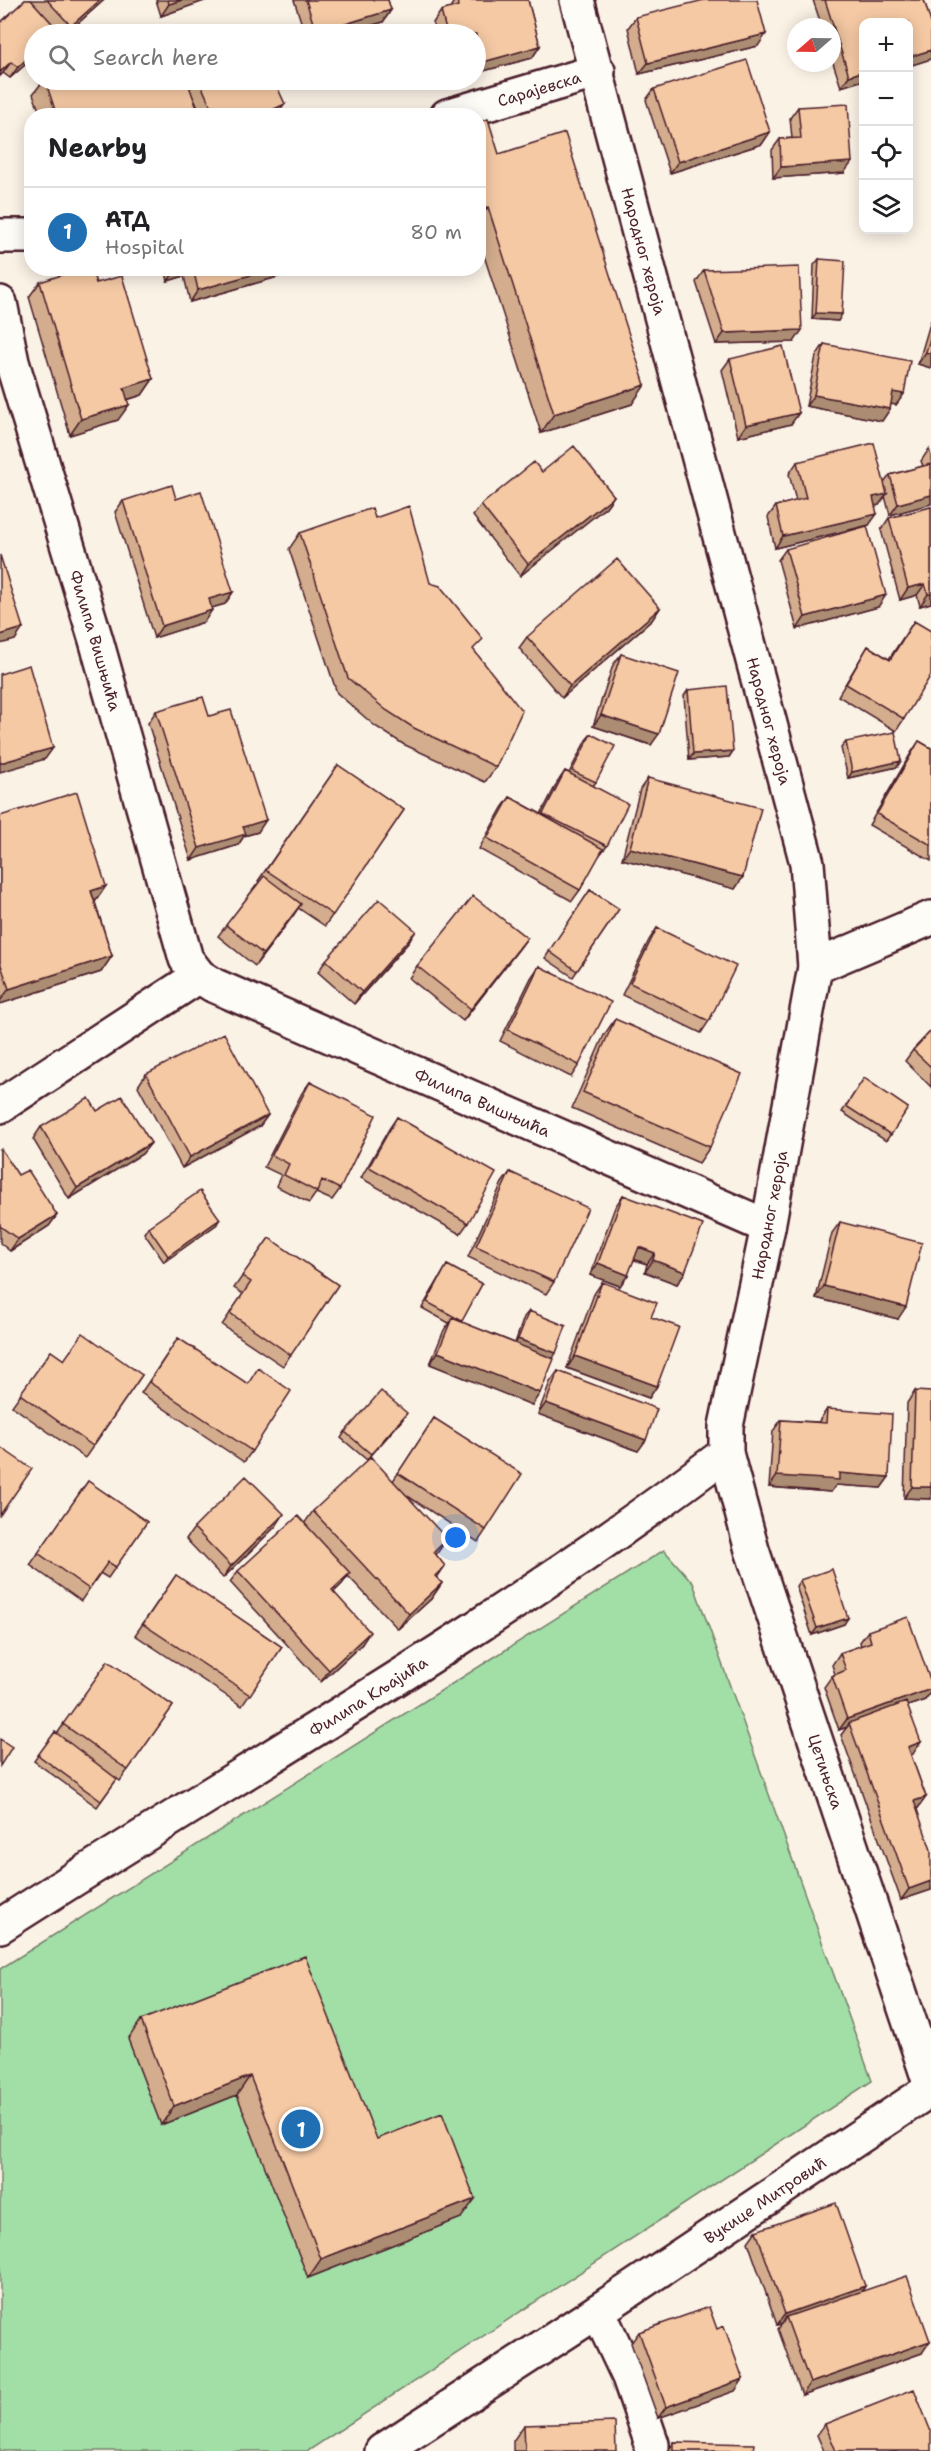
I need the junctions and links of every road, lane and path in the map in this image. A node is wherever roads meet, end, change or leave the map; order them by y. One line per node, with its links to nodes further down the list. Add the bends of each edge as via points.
1 (577, 0): 2 (street, Народног хероја)
2 (598, 72): 3 (street, Сарајевска); 8 (street, Народног хероја, via 807,864)
3 (474, 108)
4 (0, 236): 5 (street)
5 (24, 236)
6 (0, 303): 9 (street, Филипа Вишњића, via 12,362 186,958)
7 (931, 918): 8 (street)
8 (815, 967): 11 (street, Народног хероја)
9 (199, 976): 10 (street); 11 (street, Филипа Вишњића)
10 (0, 1106)
11 (768, 1227): 12 (street, Народног хероја, via 726,1426)
12 (726, 1453): 13 (street, Филипа Кљајића, via 667,1498 431,1657); 14 (street, Цетињска, via 752,1550)
13 (0, 1926)
14 (931, 2088): 15 (street, Вукице Митровић)
15 (598, 2311): 16 (street, Вукице Митровић); 17 (street, via 629,2377)
16 (382, 2451)
17 (652, 2451)

